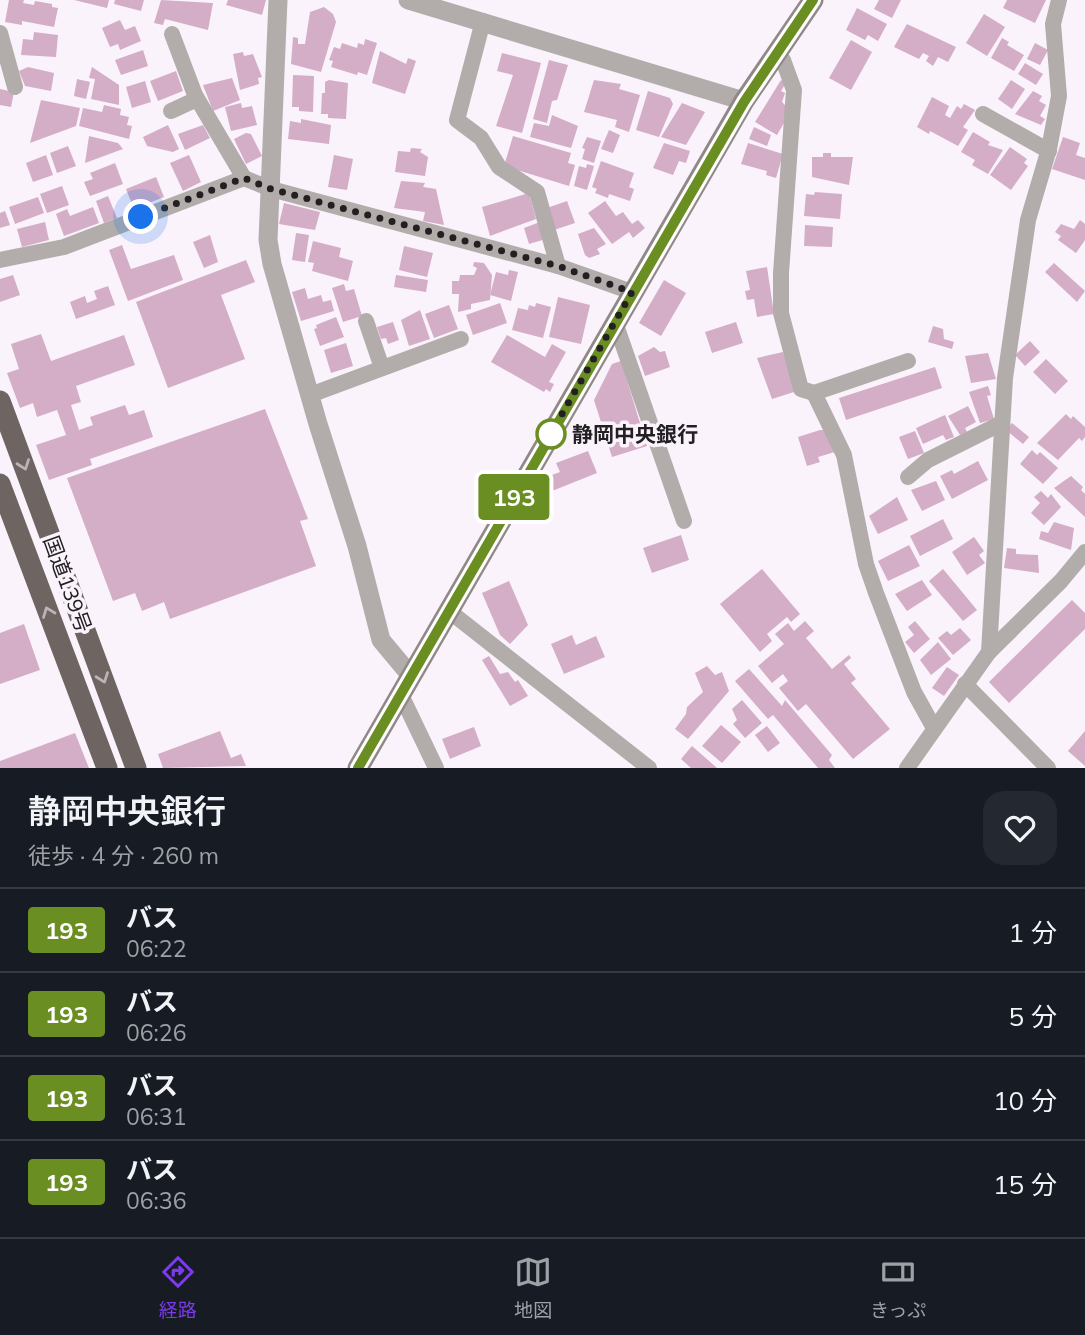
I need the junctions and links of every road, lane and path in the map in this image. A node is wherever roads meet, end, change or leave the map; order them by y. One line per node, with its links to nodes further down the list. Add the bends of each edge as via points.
1 (278, 0): 16 (street)
2 (408, 0): 5 (street)
3 (813, 0): 8 (main road)
4 (1059, 0): 14 (street, via 1053,24 1059,96)
5 (483, 21): 11 (street); 18 (street, via 457,120 481,138 499,167 537,191)
6 (0, 33): 9 (street)
7 (172, 34): 10 (street)
8 (776, 54): 11 (main road); 25 (street, via 783,60 794,90 781,313 801,389)
9 (15, 87)
10 (197, 99): 12 (street); 15 (street)
11 (744, 102): 19 (main road)
12 (171, 111)
13 (983, 114): 14 (street)
14 (1049, 151): 28 (street, via 1028,220)
15 (244, 178): 16 (street); 17 (street, via 64,247)
16 (271, 189): 18 (street); 26 (street, via 268,240 272,264)
17 (0, 260)
18 (558, 266): 19 (street)
19 (632, 292): 21 (main road)
20 (366, 321): 24 (street)
21 (615, 322): 31 (street); 33 (main road)
22 (461, 339): 24 (street)
23 (908, 361): 25 (street)
24 (382, 368): 26 (street)
25 (814, 393): 37 (street, via 844,455 876,593 914,692)
26 (310, 395): 36 (street, via 381,640)
27 (0, 401): 39 (highway, 国道139号, one-way to 39)
28 (1000, 424): 29 (street, via 928,460); 34 (street)
29 (908, 477)
30 (0, 484): 38 (highway, 国道139号, one-way to 30)
31 (684, 521)
32 (1085, 552): 34 (street)
33 (449, 611): 36 (main road); 42 (street)
34 (989, 652): 35 (street)
35 (965, 684): 37 (street); 44 (street)
36 (406, 686): 40 (main road); 41 (street)
37 (934, 728): 43 (street)
38 (107, 768)
39 (136, 768)
40 (358, 768)
41 (436, 768)
42 (649, 768)
43 (907, 768)
44 (1048, 768)

